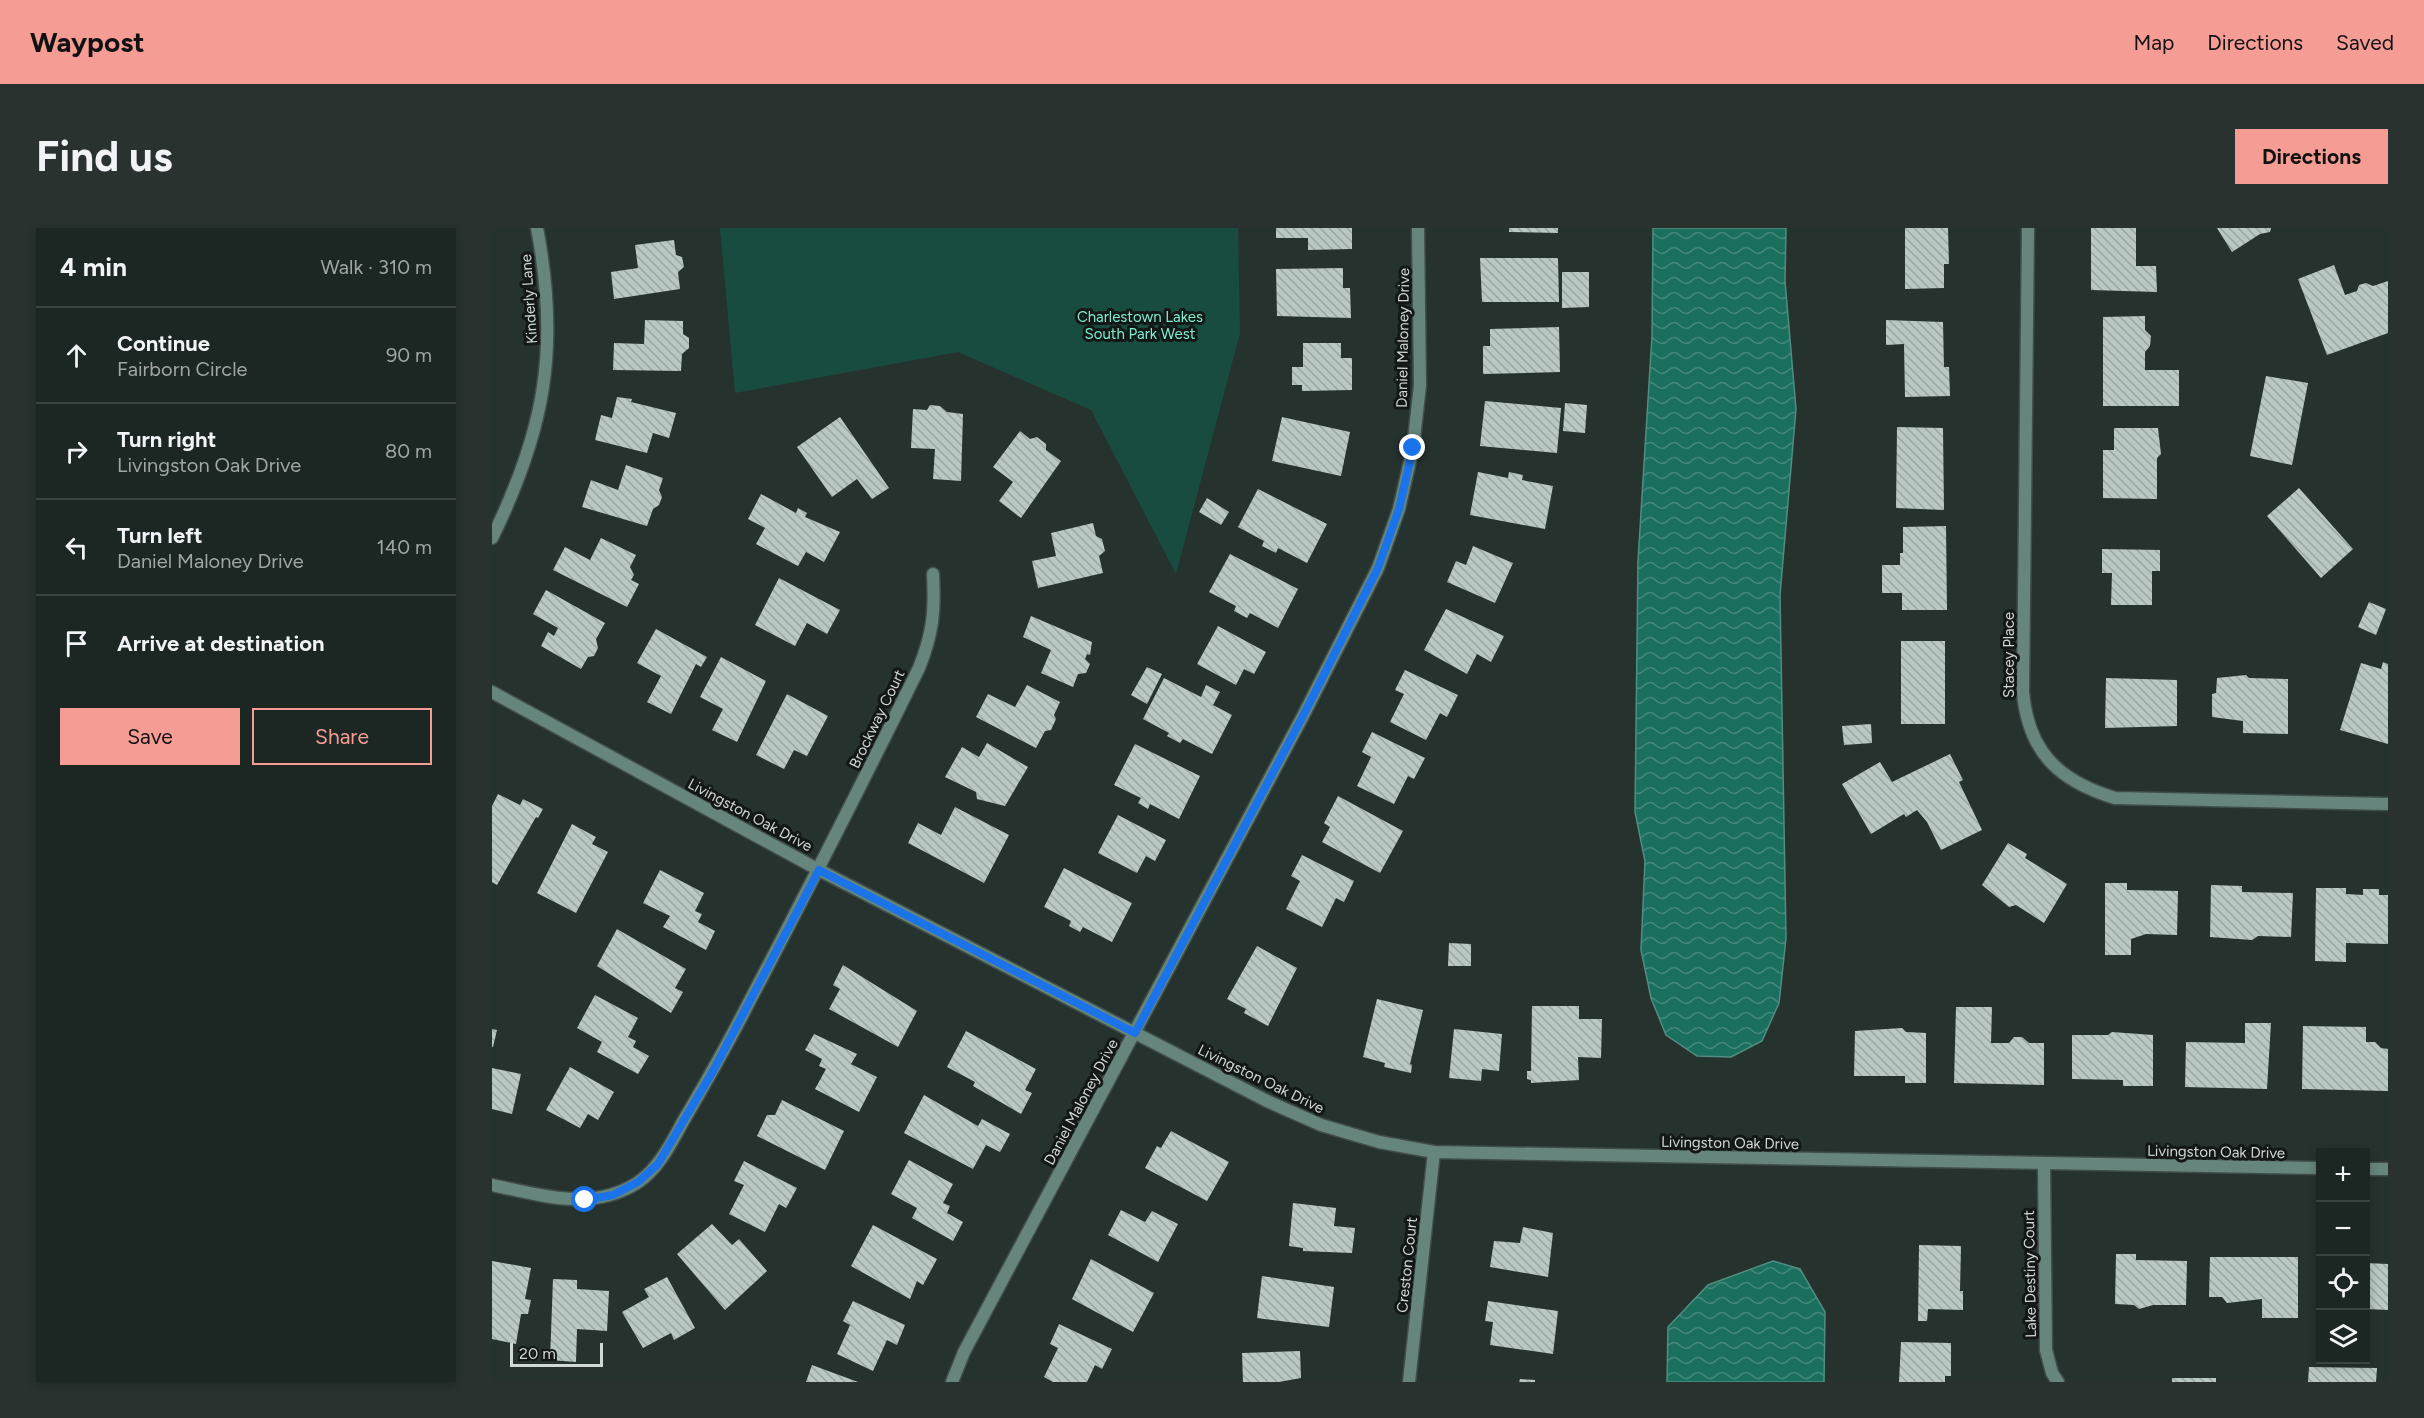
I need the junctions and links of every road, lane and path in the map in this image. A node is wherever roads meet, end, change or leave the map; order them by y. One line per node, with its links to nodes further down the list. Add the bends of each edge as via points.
1 (537, 228): 4 (street, Kinderly Lane, via 549,328 545,384 533,440 514,494)
2 (1418, 228): 9 (street, Daniel Maloney Drive, via 1420,385 1413,448 1378,568)
3 (2028, 228): 7 (street, Stacey Place, via 2023,692 2033,736 2048,760 2068,779 2115,798)
4 (492, 538)
5 (933, 574): 8 (street, Brockway Court, via 935,609 919,668)
6 (492, 692): 8 (street, Livingston Oak Drive)
7 (2388, 804)
8 (819, 870): 9 (street, Livingston Oak Drive); 15 (street, Brockway Court, via 713,1071 658,1164 638,1182 613,1195 585,1200)
9 (1135, 1033): 10 (street, Livingston Oak Drive, via 1322,1125 1379,1142); 16 (street, Daniel Maloney Drive, via 964,1352)
10 (1434, 1152): 11 (street, Livingston Oak Drive); 17 (street, Creston Court)
11 (2044, 1164): 12 (street, Livingston Oak Drive); 18 (street, Lake Destiny Court, via 2046,1350)
12 (2316, 1168)
13 (2370, 1169): 14 (street)
14 (2388, 1169)
15 (492, 1185)
16 (952, 1382)
17 (1409, 1382)
18 (2058, 1382)

